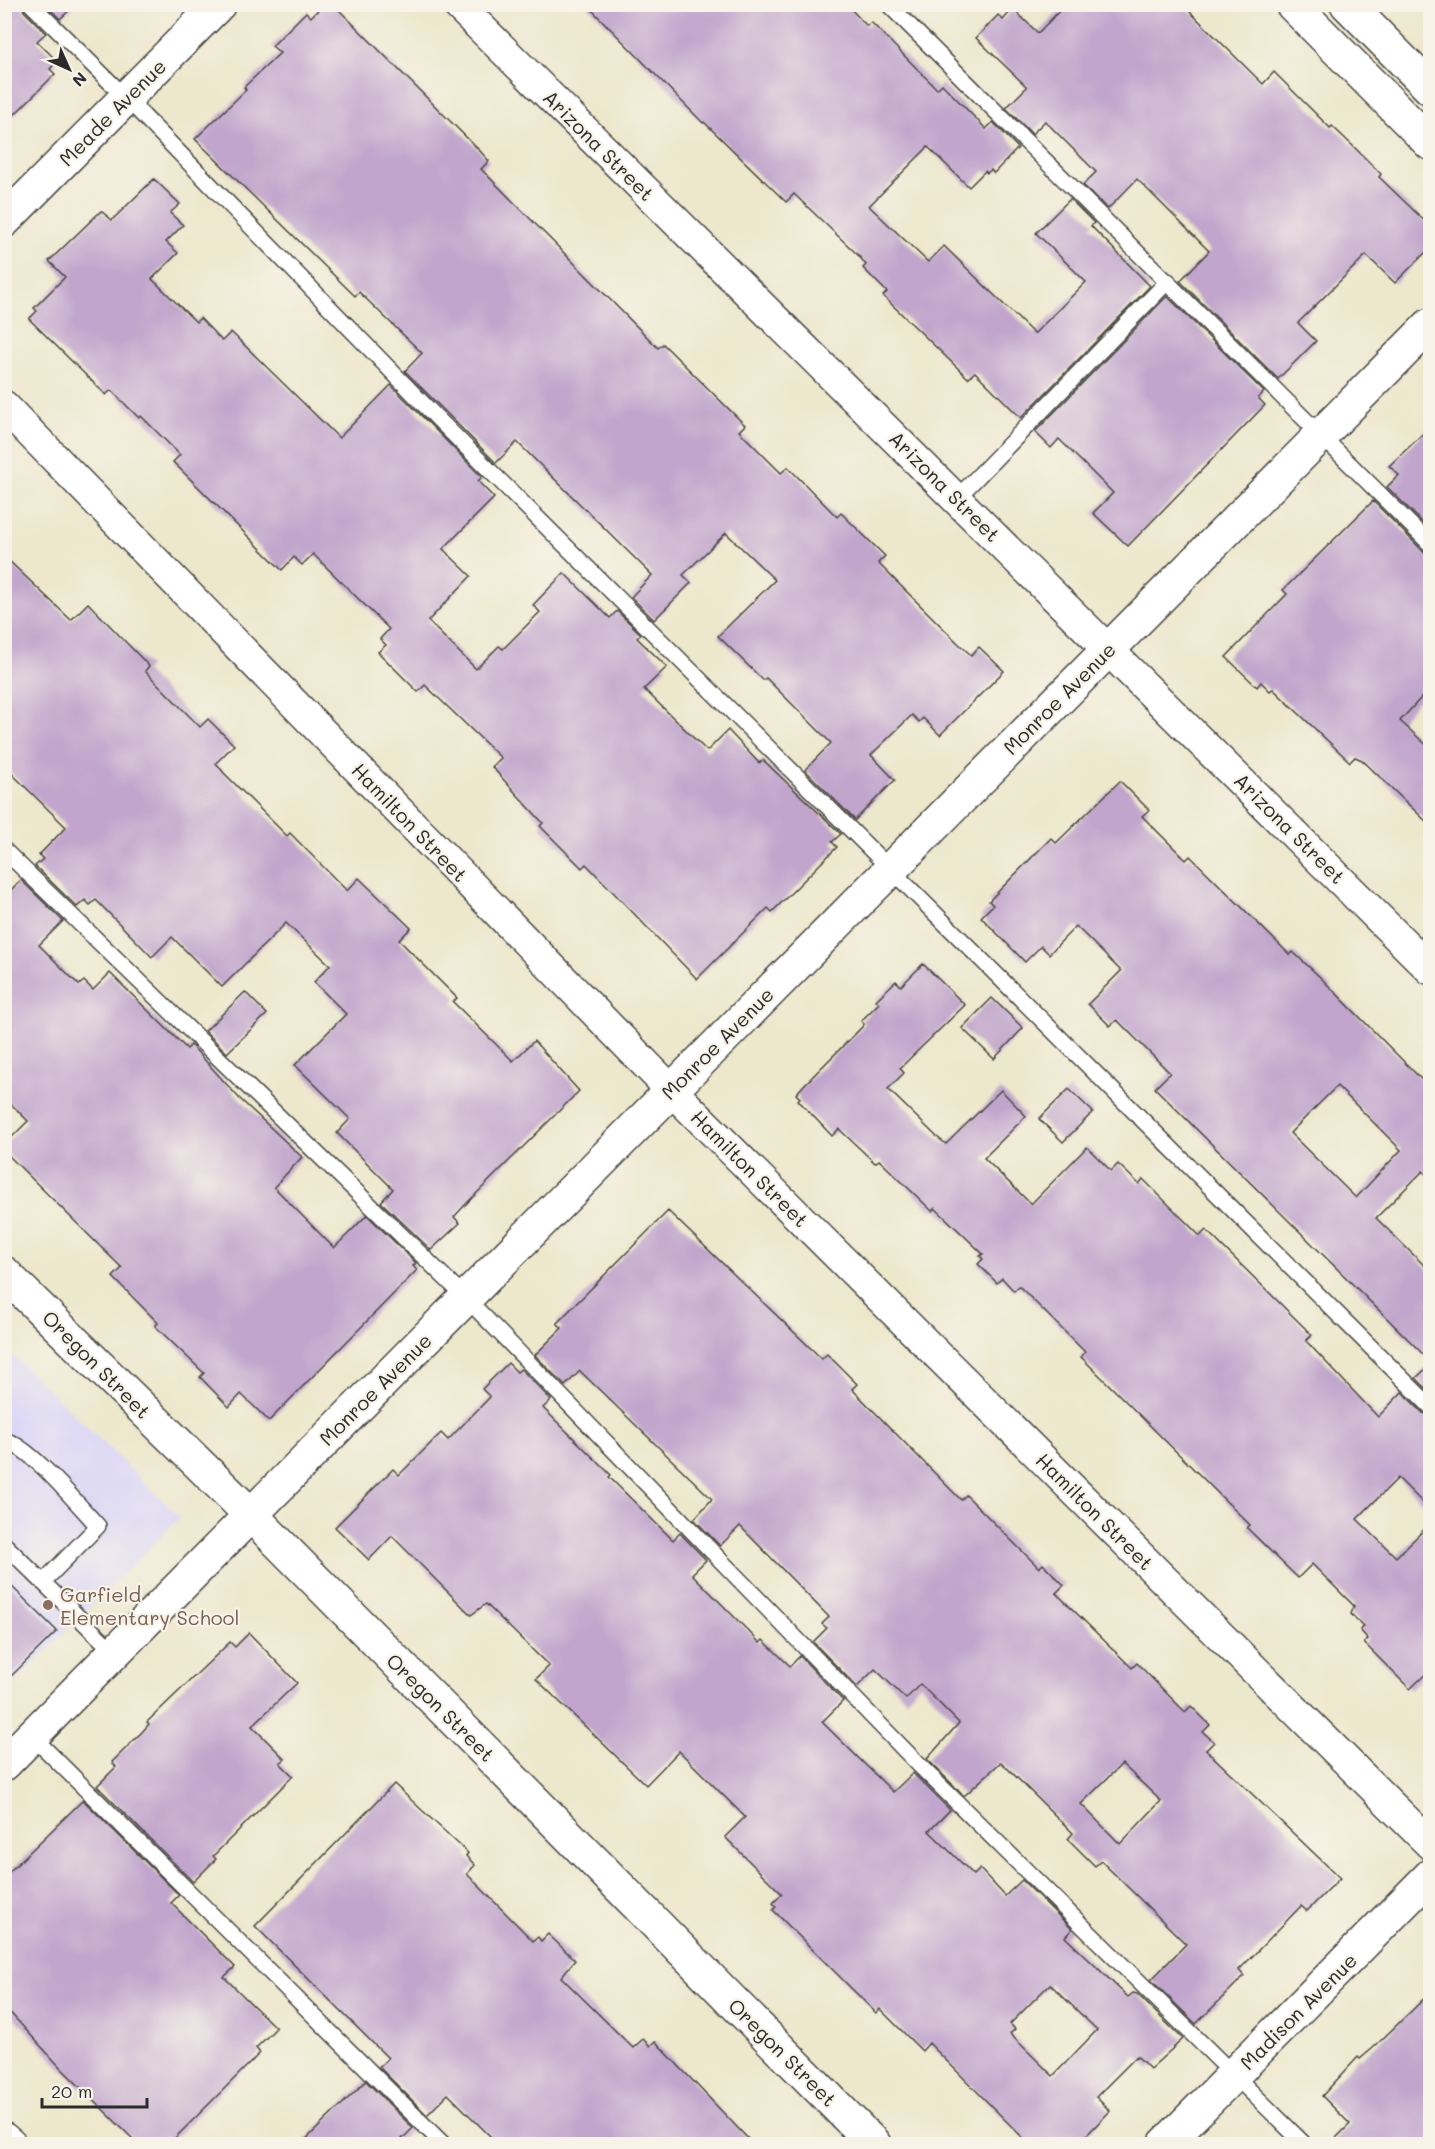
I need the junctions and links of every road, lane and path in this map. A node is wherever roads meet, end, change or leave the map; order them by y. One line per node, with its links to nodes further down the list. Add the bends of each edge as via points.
1 (31, 4): 8 (lane)
2 (219, 4): 8 (street, Meade Avenue)
3 (457, 4): 17 (street, Arizona Street)
4 (888, 4): 13 (lane)
5 (1292, 4): 9 (street)
6 (1347, 4): 7 (street)
7 (1431, 88)
8 (126, 98): 12 (street, Meade Avenue); 21 (lane, via 439,420)
9 (1389, 101): 10 (street, via 1419,98); 11 (street)
10 (1431, 109)
11 (1431, 143)
12 (4, 221)
13 (1168, 281): 16 (lane); 17 (lane)
14 (1431, 325): 16 (street, Monroe Avenue)
15 (4, 406): 23 (street, Hamilton Street)
16 (1320, 434): 18 (lane); 19 (street, Monroe Avenue)
17 (957, 498): 19 (street, Arizona Street)
18 (1431, 544)
19 (1109, 648): 21 (street, Monroe Avenue); 22 (street, Arizona Street)
20 (4, 850): 25 (lane)
21 (890, 868): 23 (street, Monroe Avenue); 26 (lane)
22 (1431, 969)
23 (671, 1090): 25 (street, Monroe Avenue); 34 (street, Hamilton Street)
24 (4, 1273): 28 (street, Oregon Street)
25 (466, 1298): 28 (street, Monroe Avenue); 36 (lane, via 922,1768)
26 (1431, 1406)
27 (4, 1440): 30 (lane, via 28,1454 98,1526)
28 (251, 1515): 31 (street, Monroe Avenue); 40 (street, Oregon Street)
29 (4, 1544): 30 (lane)
30 (43, 1582): 31 (lane)
31 (115, 1653): 32 (street, Monroe Avenue)
32 (32, 1736): 33 (street, Monroe Avenue); 39 (lane)
33 (4, 1764)
34 (1431, 1844)
35 (1431, 1876): 36 (street, Madison Avenue)
36 (1235, 2075): 41 (street, Madison Avenue); 42 (lane)
37 (4, 2138): 38 (street)
38 (11, 2145)
39 (443, 2145)
40 (874, 2145)
41 (1165, 2145)
42 (1304, 2145)

